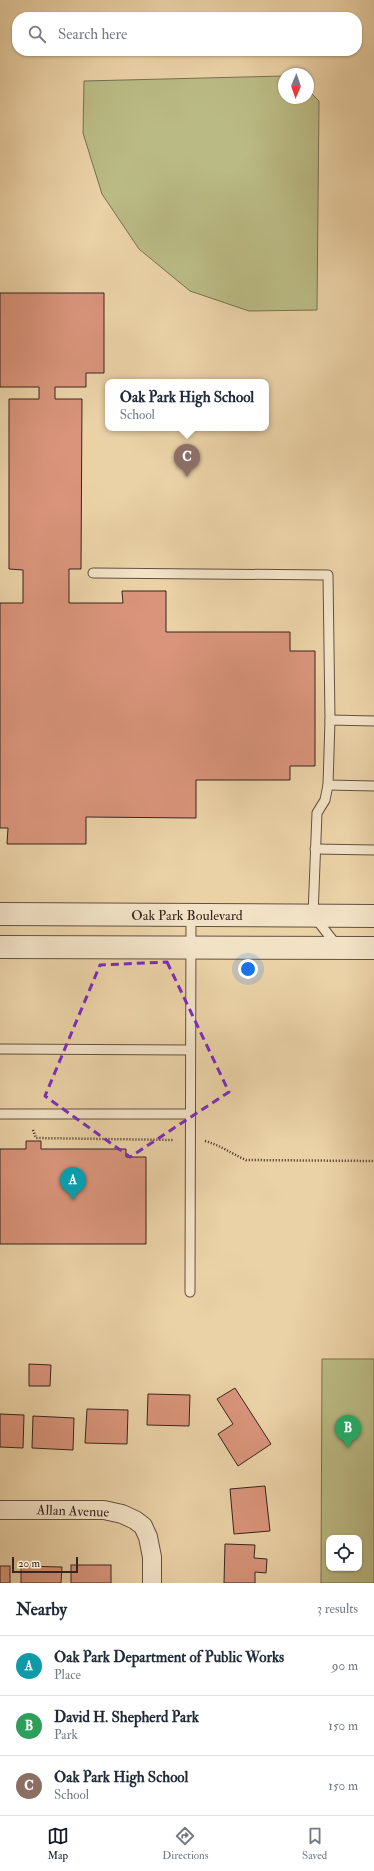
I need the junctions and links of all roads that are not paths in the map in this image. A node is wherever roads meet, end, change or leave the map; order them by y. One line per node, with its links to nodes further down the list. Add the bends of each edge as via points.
1 (93, 573): 2 (lane, via 328,575)
2 (330, 720): 3 (lane); 4 (lane)
3 (374, 721)
4 (328, 785): 5 (lane); 6 (lane, via 325,800 317,813)
5 (374, 786)
6 (315, 849): 7 (lane); 10 (lane)
7 (374, 850)
8 (0, 914): 9 (street, Oak Park Boulevard)
9 (191, 915): 10 (street, Oak Park Boulevard); 13 (lane)
10 (313, 915): 11 (street, Oak Park Boulevard); 14 (lane)
11 (374, 916)
12 (0, 947): 13 (street)
13 (191, 947): 14 (street); 17 (lane)
14 (339, 948): 15 (street)
15 (374, 948)
16 (0, 1049): 17 (lane)
17 (190, 1050): 19 (lane)
18 (0, 1114): 19 (lane)
19 (190, 1114): 20 (lane)
20 (190, 1292)
21 (0, 1510): 22 (street, Allan Avenue, via 104,1510 135,1520 143,1526 148,1537 152,1557)
22 (152, 1583)

